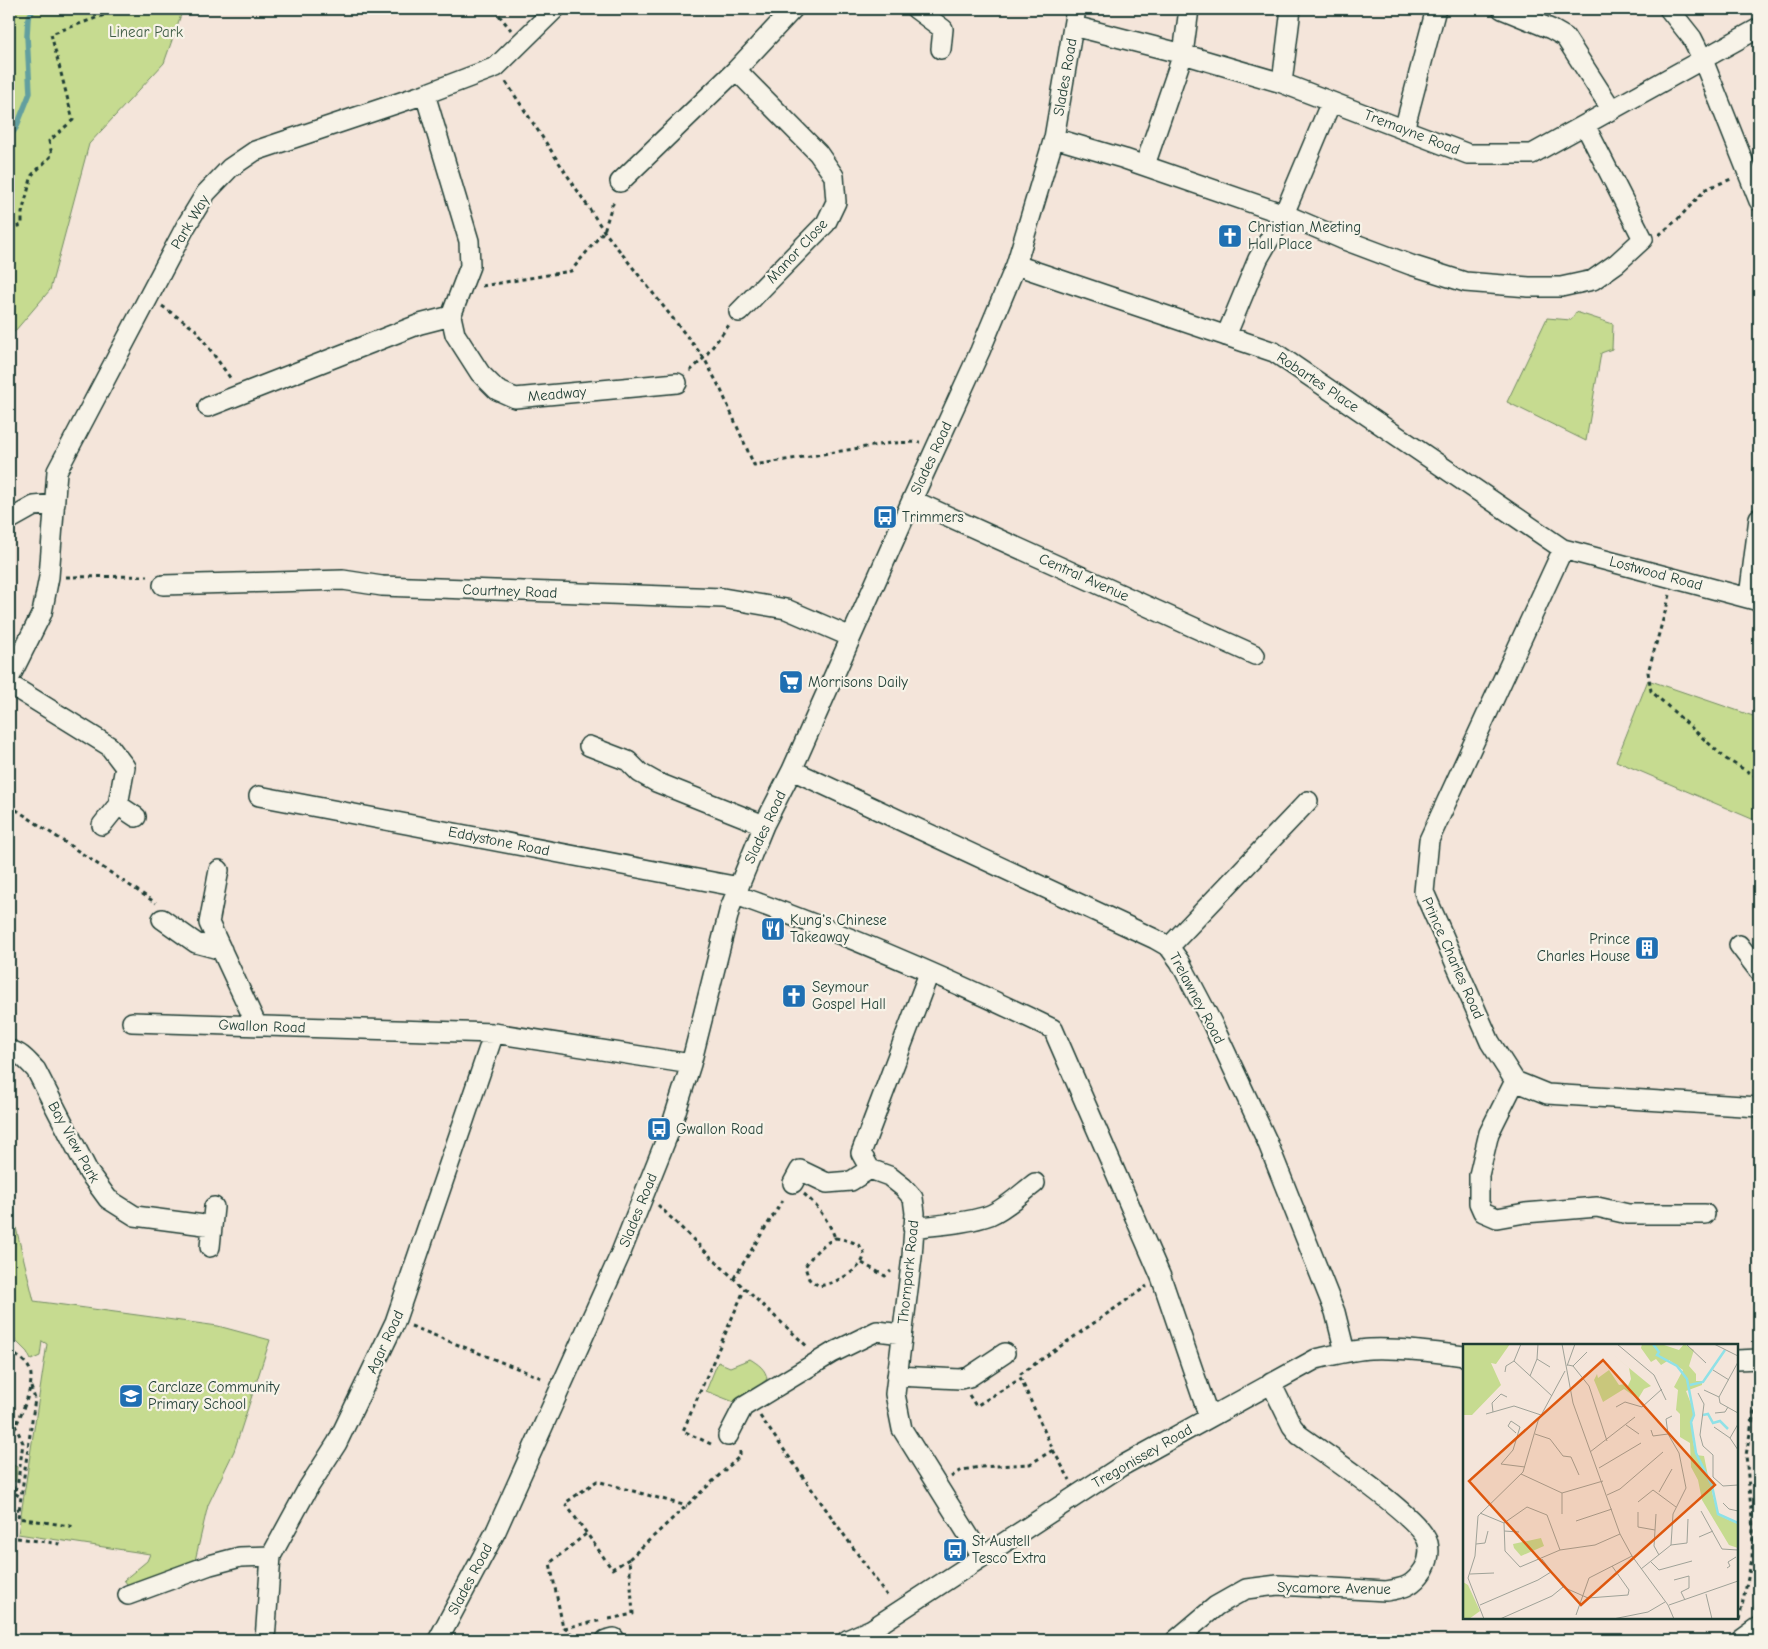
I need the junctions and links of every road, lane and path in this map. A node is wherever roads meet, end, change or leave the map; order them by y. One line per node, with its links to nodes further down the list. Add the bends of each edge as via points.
1 (9, 9): 19 (path, via 13,38)
2 (112, 9): 33 (path, via 110,13 50,34 73,120 49,141 52,155 32,175 22,225)
3 (494, 9): 14 (path)
4 (555, 9): 14 (street, Park Way)
5 (793, 9): 20 (street)
6 (916, 9): 15 (street, via 943,29)
7 (1189, 9): 16 (street)
8 (1291, 9): 21 (street)
9 (1436, 9): 26 (street)
10 (1502, 9): 24 (street, via 1565,37)
11 (1669, 9): 17 (street, via 1692,38)
12 (1075, 18): 16 (street, Tremayne Road); 27 (street, Slades Road)
13 (1759, 28): 17 (street, Tremayne Road)
14 (521, 44): 18 (street, Park Way)
15 (942, 49)
16 (1183, 54): 21 (street, Tremayne Road); 28 (street)
17 (1703, 60): 24 (street, Tremayne Road); 29 (street)
18 (496, 67): 22 (street, Park Way); 34 (path)
19 (9, 69)
20 (736, 70): 30 (street); 39 (street, Manor Close, via 818,153 834,176 836,202 826,223)
21 (1282, 83): 23 (street, Tremayne Road)
22 (425, 94): 37 (street, via 469,241 470,266); 38 (street, Park Way, via 255,151 230,168 206,193)
23 (1331, 102): 26 (street, Tremayne Road); 32 (street)
24 (1612, 110): 25 (street, Tremayne Road)
25 (1585, 125): 26 (street, Tremayne Road, via 1532,154 1468,154); 35 (street)
26 (1404, 130)
27 (1054, 138): 28 (street); 36 (street, Slades Road)
28 (1145, 166): 32 (street)
29 (1748, 173): 31 (street); 35 (path, via 1706,189 1661,235)
30 (620, 182): 34 (path, via 625,187 612,206)
31 (1759, 201)
32 (1284, 214): 35 (street, via 1411,265 1466,282 1529,287 1593,280 1617,264); 41 (street, via 1258,259)
33 (9, 229)
34 (604, 231): 37 (path, via 571,271); 42 (path)
35 (1643, 239)
36 (1016, 265): 41 (street, Robartes Place); 46 (street, Slades Road)
37 (462, 290): 40 (street)
38 (149, 296): 44 (path, via 196,330); 48 (street, Park Way, via 57,471)
39 (739, 312): 42 (path)
40 (451, 316): 43 (street, Meadway, via 455,334 480,373 497,390 515,398); 44 (street, via 420,324)
41 (1226, 336): 51 (street, Robartes Place, via 1274,352)
42 (704, 358): 43 (path); 46 (path, via 754,465 891,443)
43 (677, 383)
44 (241, 393): 45 (street)
45 (208, 407)
46 (939, 441): 47 (street, Slades Road)
47 (912, 500): 56 (street, Slades Road); 57 (street, Central Avenue)
48 (55, 504): 50 (street, via 34,506); 52 (street, Park Way)
49 (1759, 518): 55 (street, Lostwood Road)
50 (9, 520)
51 (1562, 549): 53 (street, Lostwood Road); 83 (street, Prince Charles Road, via 1429,840 1424,892 1490,1042)
52 (49, 577): 54 (path, via 157,576); 58 (street, Park Way, via 42,613)
53 (1675, 578): 55 (street, Lostwood Road); 62 (path, via 1648,672 1651,691 1726,758)
54 (163, 585): 56 (street, Courtney Road, via 343,580 382,586 723,598 786,609)
55 (1754, 599)
56 (851, 637): 61 (street, Slades Road)
57 (1255, 655)
58 (9, 679)
59 (9, 684): 66 (street, via 109,746 125,767)
60 (588, 746): 69 (street, via 628,761 656,782)
61 (792, 770): 69 (street, Slades Road); 74 (street, Trelawney Road)
62 (1759, 778)
63 (259, 796): 71 (street, Eddystone Road)
64 (1308, 800): 74 (street)
65 (9, 805): 72 (path, via 155,902)
66 (118, 805): 67 (street); 68 (street)
67 (136, 817)
68 (102, 825)
69 (764, 825): 71 (street, Slades Road)
70 (219, 870): 75 (street, via 209,923)
71 (737, 891): 77 (street, Eddystone Road); 82 (street, Slades Road)
72 (162, 919): 75 (street, via 196,943)
73 (1739, 945): 76 (street)
74 (1169, 947): 103 (street, Trelawney Road, via 1212,1023 1267,1141 1335,1312)
75 (222, 950): 79 (street)
76 (1759, 971)
77 (929, 973): 85 (street, via 861,1153); 97 (street, Eddystone Road, via 1053,1029)
78 (132, 1022): 79 (street, Gwallon Road)
79 (257, 1026): 80 (street, Gwallon Road)
80 (494, 1033): 82 (street, Gwallon Road); 100 (street, Agar Road)
81 (9, 1050): 91 (street, Bay View Park, via 24,1057 36,1070 89,1172 108,1199 135,1216)
82 (691, 1064): 88 (street, Slades Road)
83 (1515, 1081): 84 (street, via 1547,1094); 90 (street, via 1489,1133 1480,1176 1479,1203 1483,1212 1497,1218 1597,1207 1628,1214)
84 (1759, 1107)
85 (870, 1169): 86 (street, via 850,1181 827,1184 800,1170); 92 (street, Thornpark Road, via 889,1176 913,1198)
86 (793, 1183): 93 (path, via 812,1200); 98 (path)
87 (1035, 1183): 92 (street, via 988,1216)
88 (643, 1197): 98 (path, via 660,1206); 114 (street, Slades Road)
89 (214, 1207): 91 (street)
90 (1705, 1214)
91 (212, 1226): 94 (street)
92 (913, 1228): 95 (street, Thornpark Road)
93 (834, 1238): 96 (path, via 857,1243 865,1256); 96 (path, via 812,1254 805,1267 810,1279 819,1286 833,1284)
94 (210, 1247)
95 (912, 1257): 96 (path, via 885,1276); 101 (street, Thornpark Road)
96 (862, 1263)
97 (1161, 1277): 111 (path, via 1019,1375); 117 (street, Eddystone Road)
98 (734, 1278): 99 (path)
99 (745, 1288): 108 (path, via 807,1346); 120 (path, via 683,1431)
100 (396, 1320): 114 (path); 139 (street, Agar Road, via 337,1443)
101 (902, 1334): 108 (street, via 877,1331); 109 (street, Thornpark Road)
102 (9, 1351): 115 (path, via 24,1361 30,1370)
103 (1345, 1352): 105 (street, Tregonissey Road, via 1396,1349); 112 (street, Tregonissey Road, via 1316,1359)
104 (1004, 1353): 110 (street, via 969,1377)
105 (1463, 1356)
106 (1759, 1359): 107 (street)
107 (1738, 1360)
108 (818, 1361): 116 (street)
109 (897, 1376): 110 (street); 123 (street, Thornpark Road, via 895,1394 902,1429)
110 (960, 1379): 111 (path, via 976,1406)
111 (1020, 1379): 121 (path)
112 (1271, 1383): 117 (street, Tregonissey Road); 151 (street, Sycamore Avenue, via 1299,1435 1414,1521 1428,1542 1428,1562 1417,1580 1404,1588 1278,1585 1246,1589 1216,1606)
113 (1759, 1385): 131 (path, via 1746,1456)
114 (561, 1386): 148 (street, Slades Road, via 496,1531)
115 (31, 1387): 118 (path); 127 (path, via 35,1399)
116 (750, 1402): 120 (street, via 743,1407); 143 (path)
117 (1209, 1417): 125 (street, Tregonissey Road)
118 (16, 1425): 119 (path); 124 (path, via 23,1443)
119 (9, 1442)
120 (725, 1445): 122 (path); 122 (path, via 740,1444)
121 (1053, 1450): 123 (path, via 1030,1464 962,1470); 125 (path)
122 (740, 1456): 130 (path)
123 (939, 1487): 140 (street, Thornpark Road)
124 (14, 1492): 126 (path); 127 (path)
125 (1078, 1494): 140 (street, Tregonissey Road)
126 (9, 1495)
127 (21, 1497): 133 (path)
128 (9, 1500): 129 (path)
129 (9, 1506)
130 (686, 1506): 136 (path, via 597,1481 565,1503); 141 (path)
131 (1750, 1508): 132 (path); 144 (path, via 1752,1559)
132 (1759, 1508)
133 (19, 1509): 134 (path); 135 (path, via 18,1518)
134 (9, 1511)
135 (76, 1527)
136 (586, 1534): 141 (path, via 612,1569); 146 (path, via 550,1563)
137 (9, 1539): 138 (path)
138 (61, 1544)
139 (270, 1556): 142 (street, via 240,1557 210,1565); 147 (street, Agar Road)
140 (982, 1557): 143 (street, Tregonissey Road)
141 (628, 1560): 146 (path, via 633,1614)
142 (128, 1595)
143 (899, 1611): 150 (street, Tregonissey Road, via 872,1629)
144 (1739, 1621)
145 (1759, 1627): 152 (street)
146 (564, 1628): 149 (path)
147 (265, 1640)
148 (438, 1640)
149 (579, 1640)
150 (847, 1640)
151 (1176, 1640)
152 (1740, 1640)

